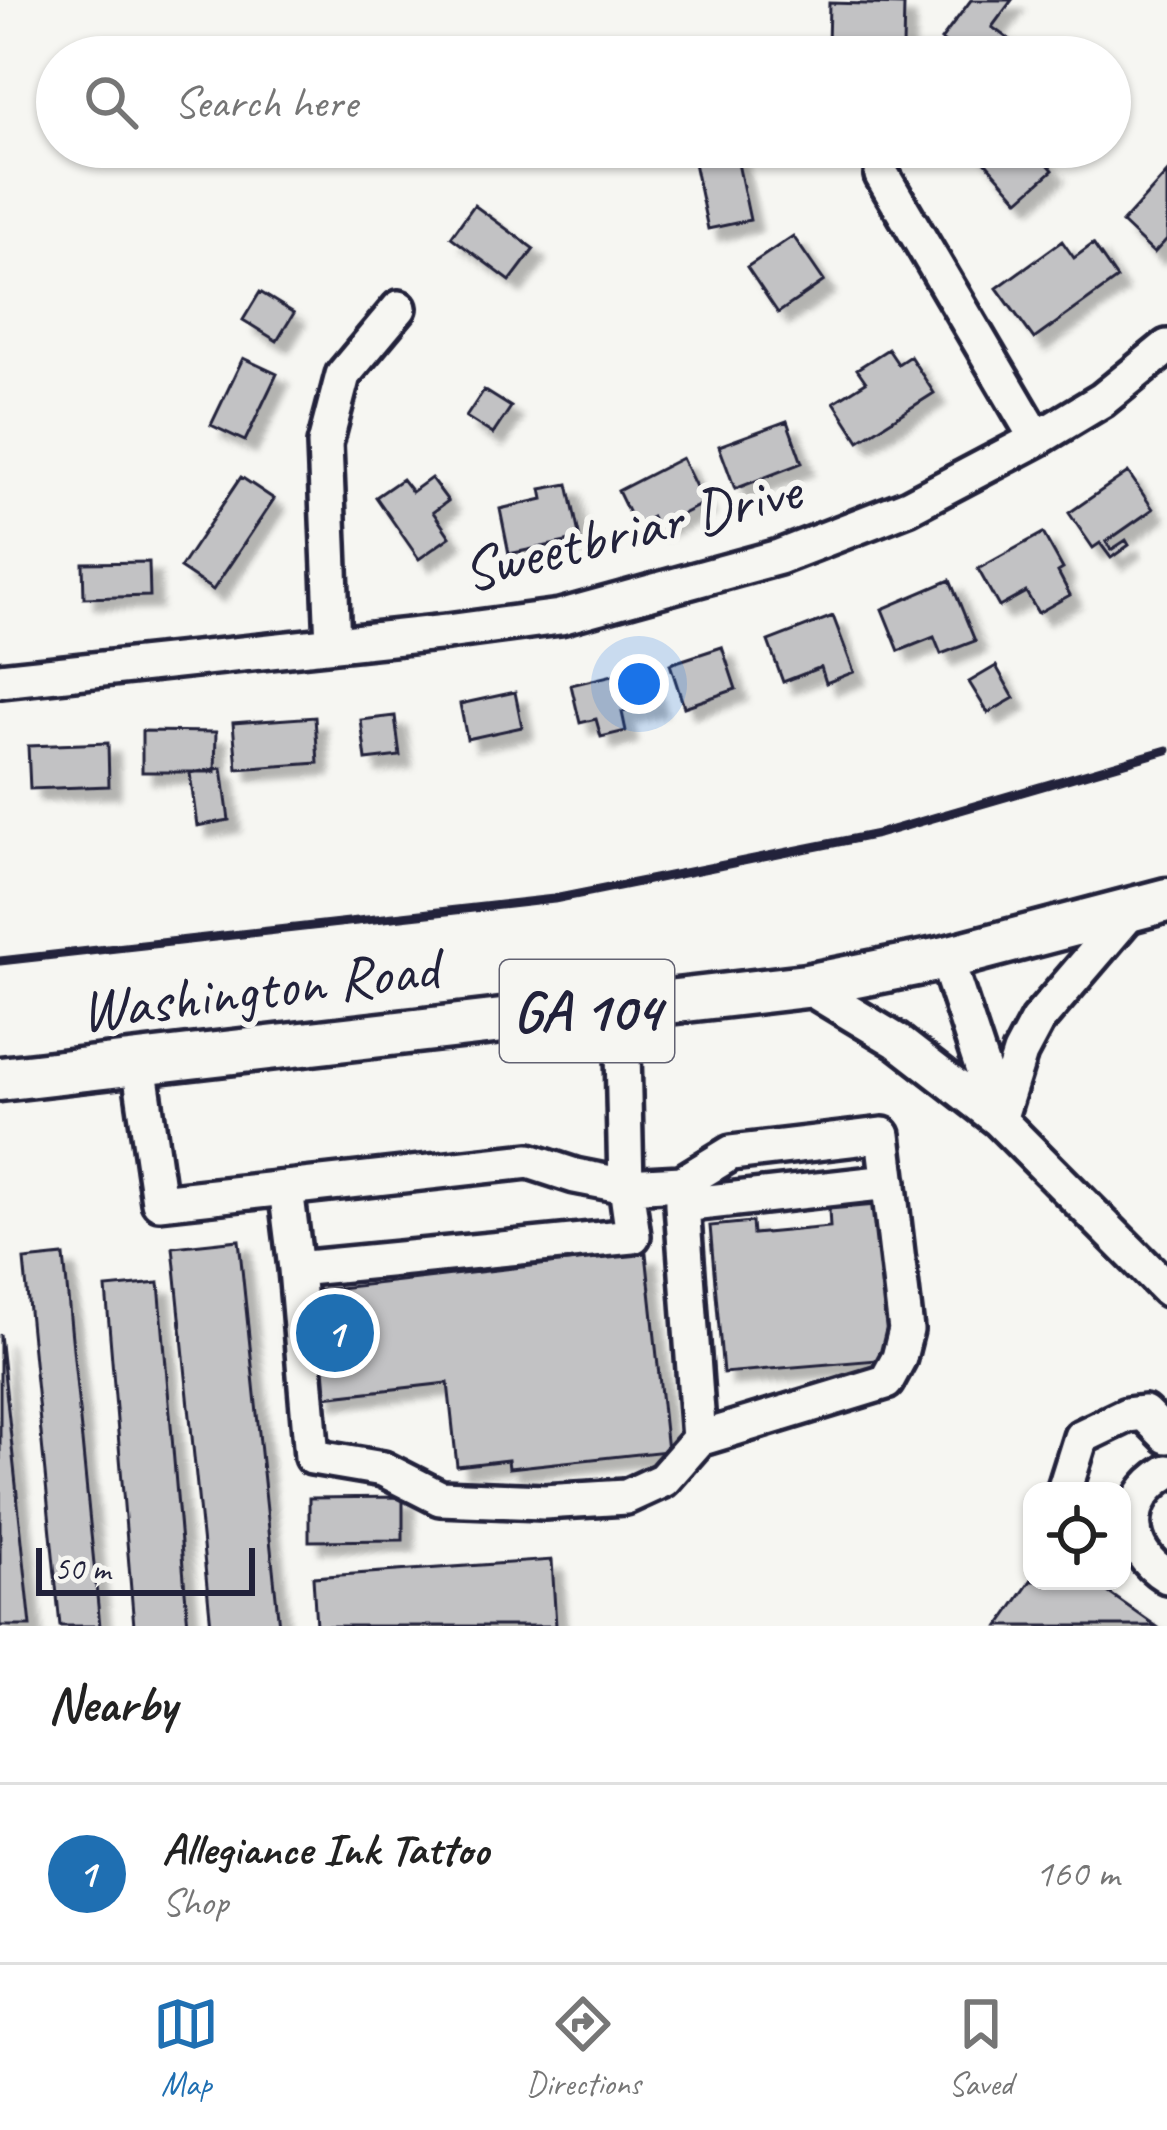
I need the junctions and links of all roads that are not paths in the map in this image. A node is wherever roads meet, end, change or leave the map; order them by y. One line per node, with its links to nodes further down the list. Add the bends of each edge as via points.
1 (882, 175): 4 (street)
2 (399, 308): 5 (street, via 343,375 325,444)
3 (1167, 346): 4 (street, Sweetbriar Drive, via 1102,400)
4 (1036, 439): 5 (street, Sweetbriar Drive, via 908,507 779,557 560,617)
5 (333, 644): 6 (street, Sweetbriar Drive)
6 (0, 680)
7 (1150, 904): 8 (main road, Washington Road / GA 104); 13 (street, via 1036,1021)
8 (946, 958): 9 (main road, Washington Road / GA 104); 13 (street)
9 (806, 986): 10 (main road, Washington Road / GA 104); 13 (street, via 897,1041)
10 (622, 1006): 11 (main road, Washington Road / GA 104); 15 (street)
11 (139, 1063): 12 (main road, Washington Road / GA 104); 16 (street, via 159,1202)
12 (0, 1079)
13 (1000, 1120): 19 (street)
14 (889, 1182): 17 (street); 17 (street, via 883,1135 730,1153); 21 (street, via 906,1330 886,1382)
15 (626, 1186): 16 (street, via 529,1161); 17 (street); 18 (street, via 633,1236)
16 (286, 1188): 18 (street)
17 (682, 1194): 21 (street)
18 (296, 1269): 21 (street, via 312,1457 383,1469 440,1498 544,1502 626,1497 663,1480)
19 (1167, 1289)
20 (1167, 1436): 23 (street, via 1144,1413 1127,1415 1081,1437)
21 (699, 1439)
22 (1167, 1472): 24 (street, via 1148,1485 1133,1518 1141,1554)
23 (1067, 1482)
24 (1167, 1576)

